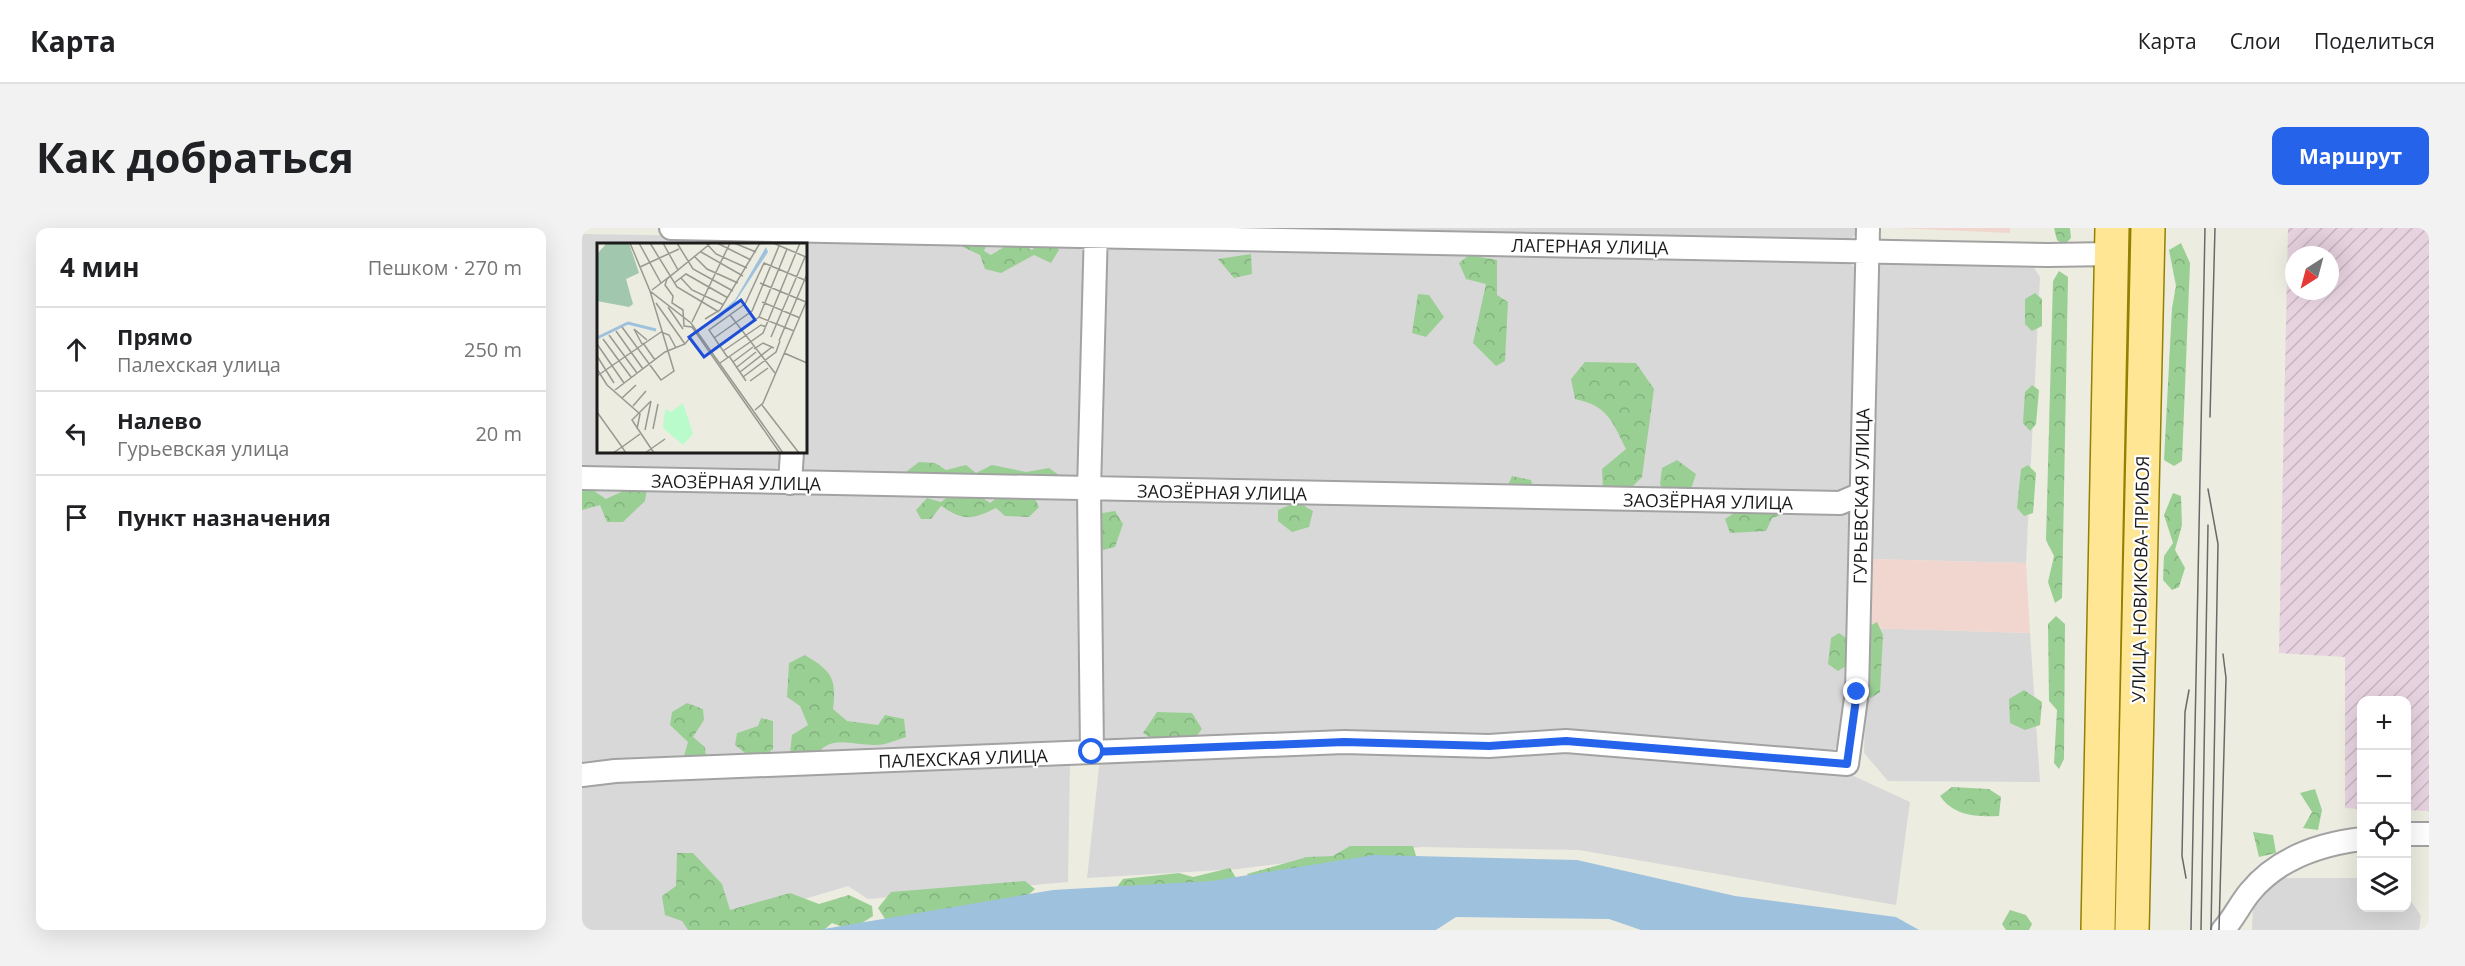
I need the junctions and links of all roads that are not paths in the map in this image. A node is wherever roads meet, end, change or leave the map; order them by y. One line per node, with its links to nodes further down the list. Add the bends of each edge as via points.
1 (671, 228): 5 (street, ЛАГЕРНАЯ УЛИЦА)
2 (1868, 228): 7 (street, ГУРЬЕВСКАЯ УЛИЦА)
3 (2148, 228): 20 (main road, УЛИЦА НОВИКОВА-ПРИБОЯ)
4 (1096, 232): 5 (street, ЛАГЕРНАЯ УЛИЦА); 7 (street, ЛАГЕРНАЯ УЛИЦА); 11 (street)
5 (800, 234)
6 (2112, 241): 7 (street, ЛАГЕРНАЯ УЛИЦА); 19 (main road, УЛИЦА НОВИКОВА-ПРИБОЯ)
7 (1868, 252): 12 (street, ГУРЬЕВСКАЯ УЛИЦА)
8 (792, 453): 10 (street)
9 (582, 478): 10 (street, ЗАОЗЁРНАЯ УЛИЦА)
10 (790, 483): 11 (street, ЗАОЗЁРНАЯ УЛИЦА)
11 (1089, 490): 12 (street, ЗАОЗЁРНАЯ УЛИЦА, via 1840,503); 13 (street)
12 (1861, 494): 14 (street, ГУРЬЕВСКАЯ УЛИЦА, via 1857,692)
13 (1092, 752): 14 (street, ПАЛЕХСКАЯ УЛИЦА, via 1344,742 1489,746 1566,741); 15 (street, ПАЛЕХСКАЯ УЛИЦА)
14 (1847, 764)
15 (582, 775)
16 (2411, 834): 17 (street)
17 (2429, 834)
18 (2357, 840): 21 (street, via 2329,843 2291,858 2251,890)
19 (2098, 930)
20 (2132, 930)
21 (2223, 930)

